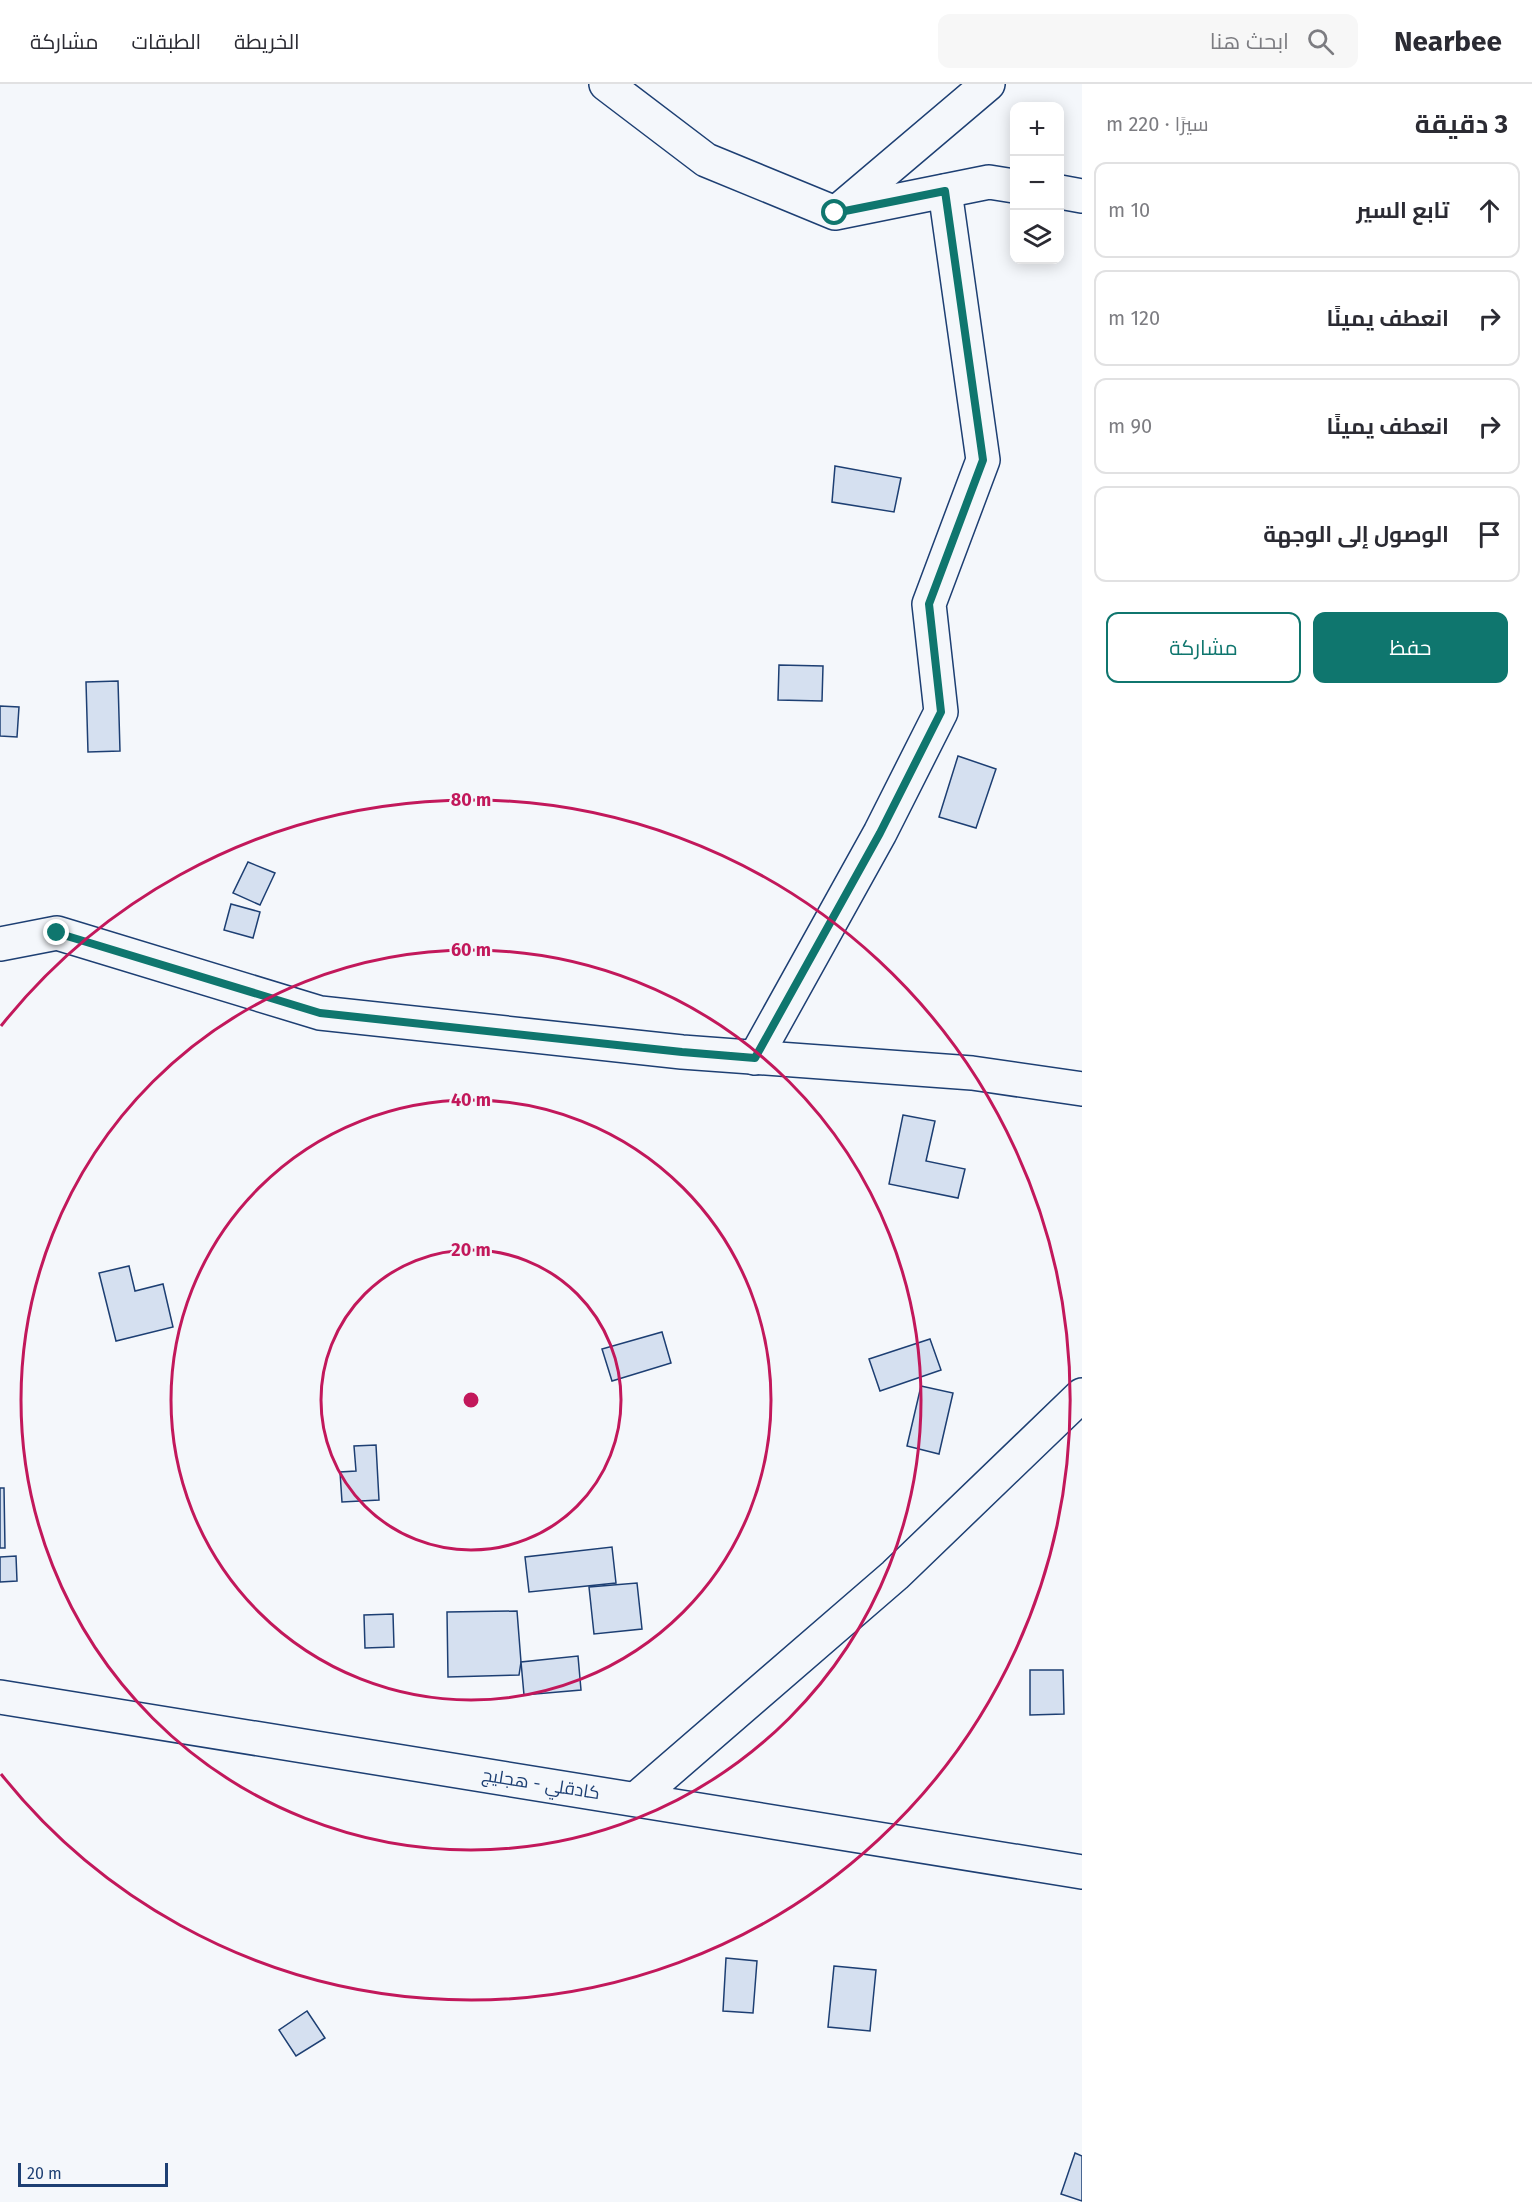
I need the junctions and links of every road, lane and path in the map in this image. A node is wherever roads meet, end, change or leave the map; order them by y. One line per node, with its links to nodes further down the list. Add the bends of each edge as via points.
1 (606, 84): 7 (street, via 706,160)
2 (988, 84): 7 (street)
3 (1010, 185): 4 (street, via 989,182)
4 (945, 191): 7 (street); 9 (street, via 983,460 929,604 941,712 880,833)
5 (1064, 193): 6 (street)
6 (1082, 196)
7 (835, 213)
8 (0, 944): 9 (street, via 57,933 320,1013)
9 (755, 1058): 10 (street, via 972,1073)
10 (1082, 1089)
11 (1082, 1395): 13 (street, via 895,1575)
12 (0, 1696): 13 (street, كادقلي - هجليج)
13 (636, 1799): 14 (street, كادقلي - هجليج)
14 (1082, 1872)

